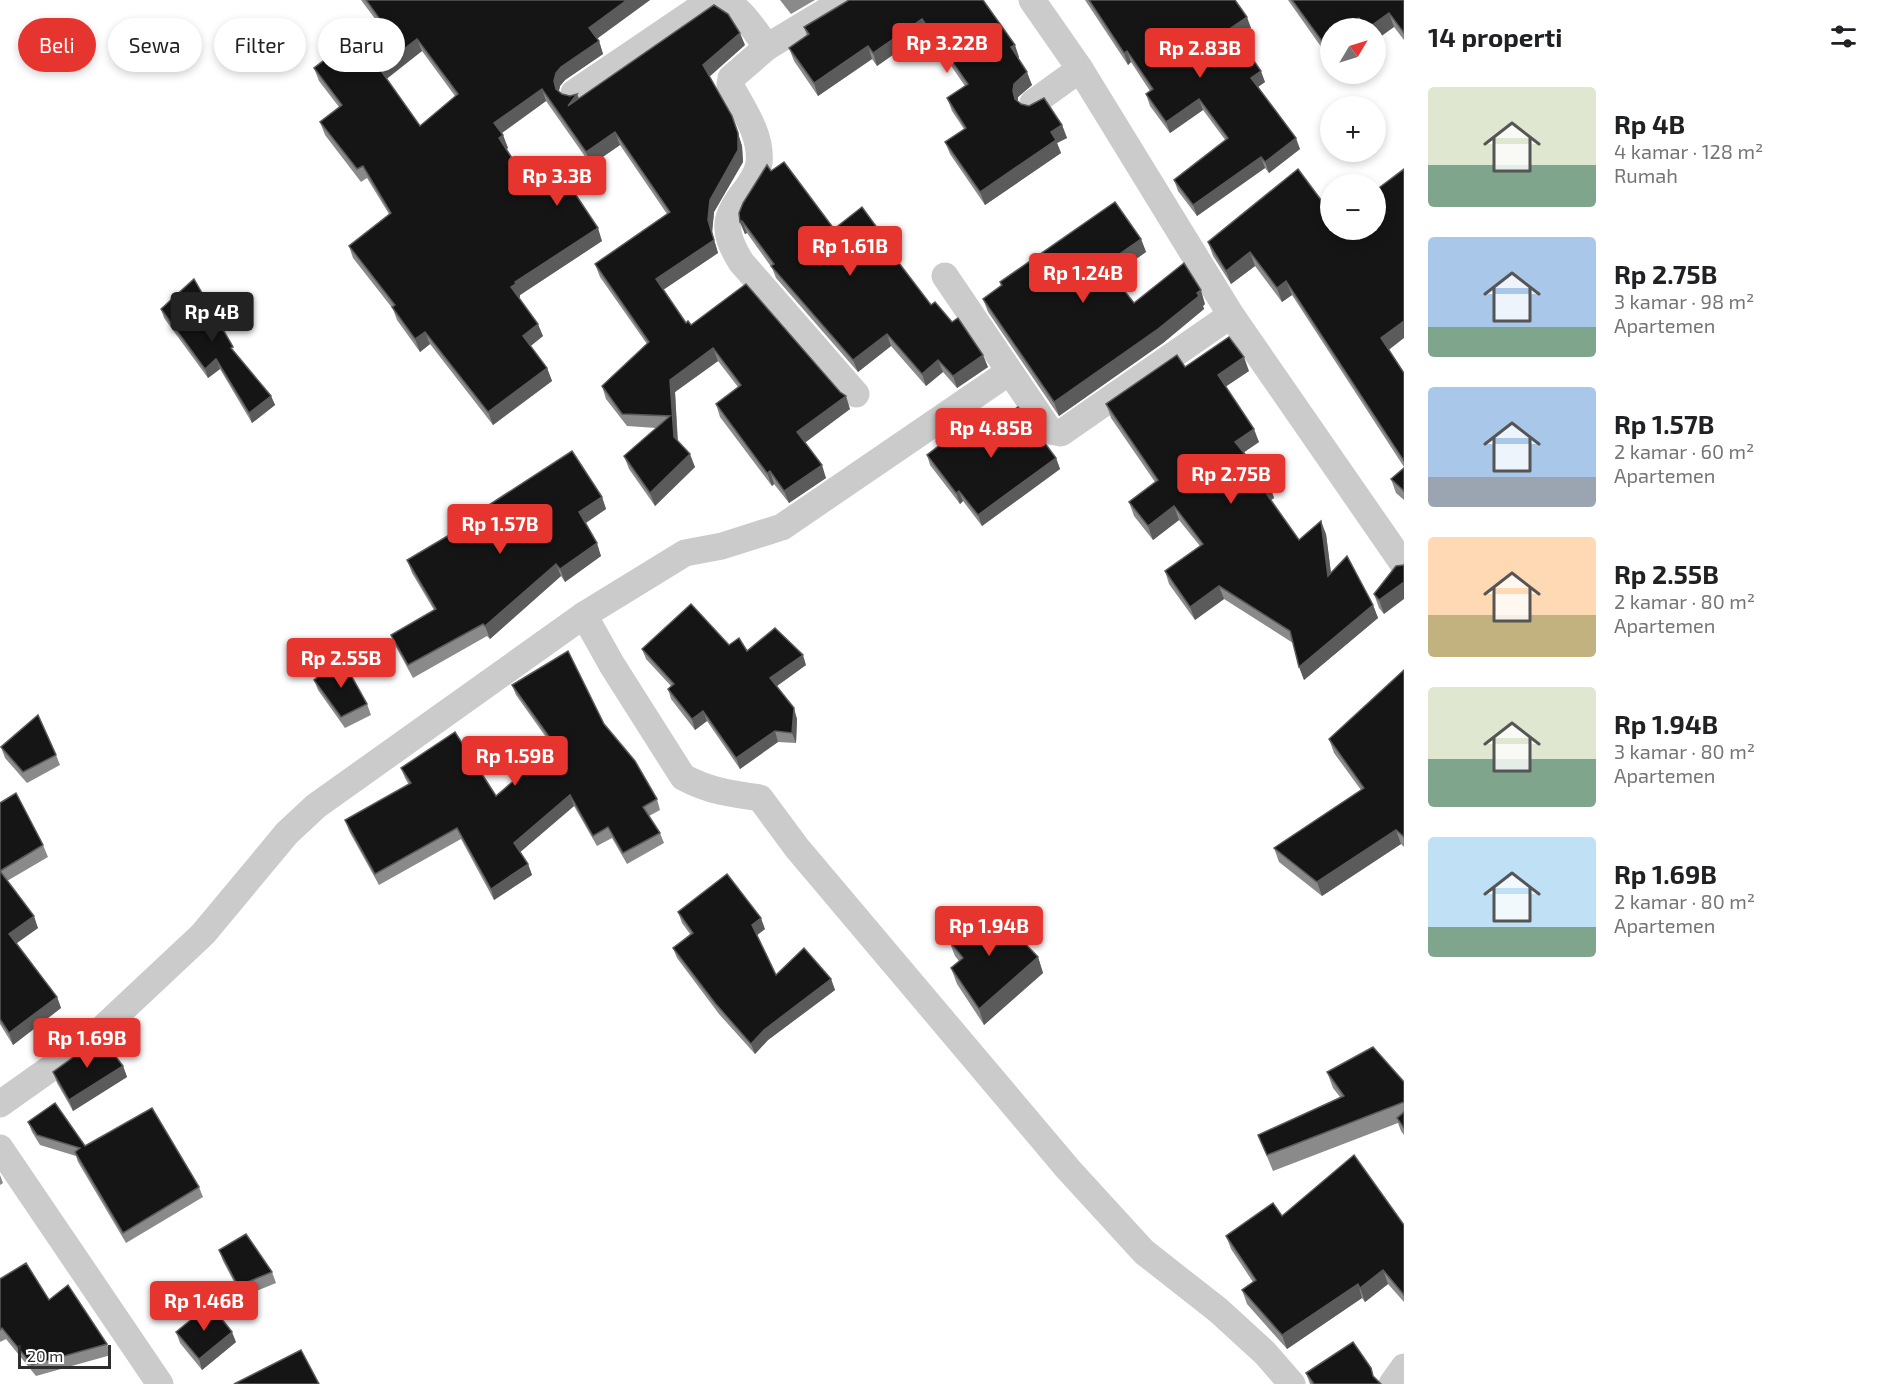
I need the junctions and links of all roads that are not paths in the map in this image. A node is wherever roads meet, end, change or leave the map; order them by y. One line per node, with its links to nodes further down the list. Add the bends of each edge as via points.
1 (845, 0): 3 (street)
2 (1032, 0): 4 (street)
3 (766, 47): 5 (street, via 741,13 728,2 716,1 698,9); 10 (street, via 731,78 730,85 759,146 759,165 729,214 726,229 730,245)
4 (1080, 69): 6 (street); 8 (street)
5 (574, 93)
6 (1033, 103)
7 (945, 276): 9 (street)
8 (1231, 315): 9 (street, via 1061,433 1050,431); 11 (street)
9 (1009, 372): 12 (street, via 782,527 685,553)
10 (856, 394)
11 (1404, 565)
12 (584, 615): 13 (street, via 316,806 288,833 203,934 106,1026); 17 (street, via 683,777 720,793 760,798 797,848 1068,1169 1144,1252 1218,1310)
13 (0, 1104)
14 (0, 1148): 16 (street)
15 (1404, 1367): 18 (street)
16 (160, 1384)
17 (1292, 1384)
18 (1392, 1384)

